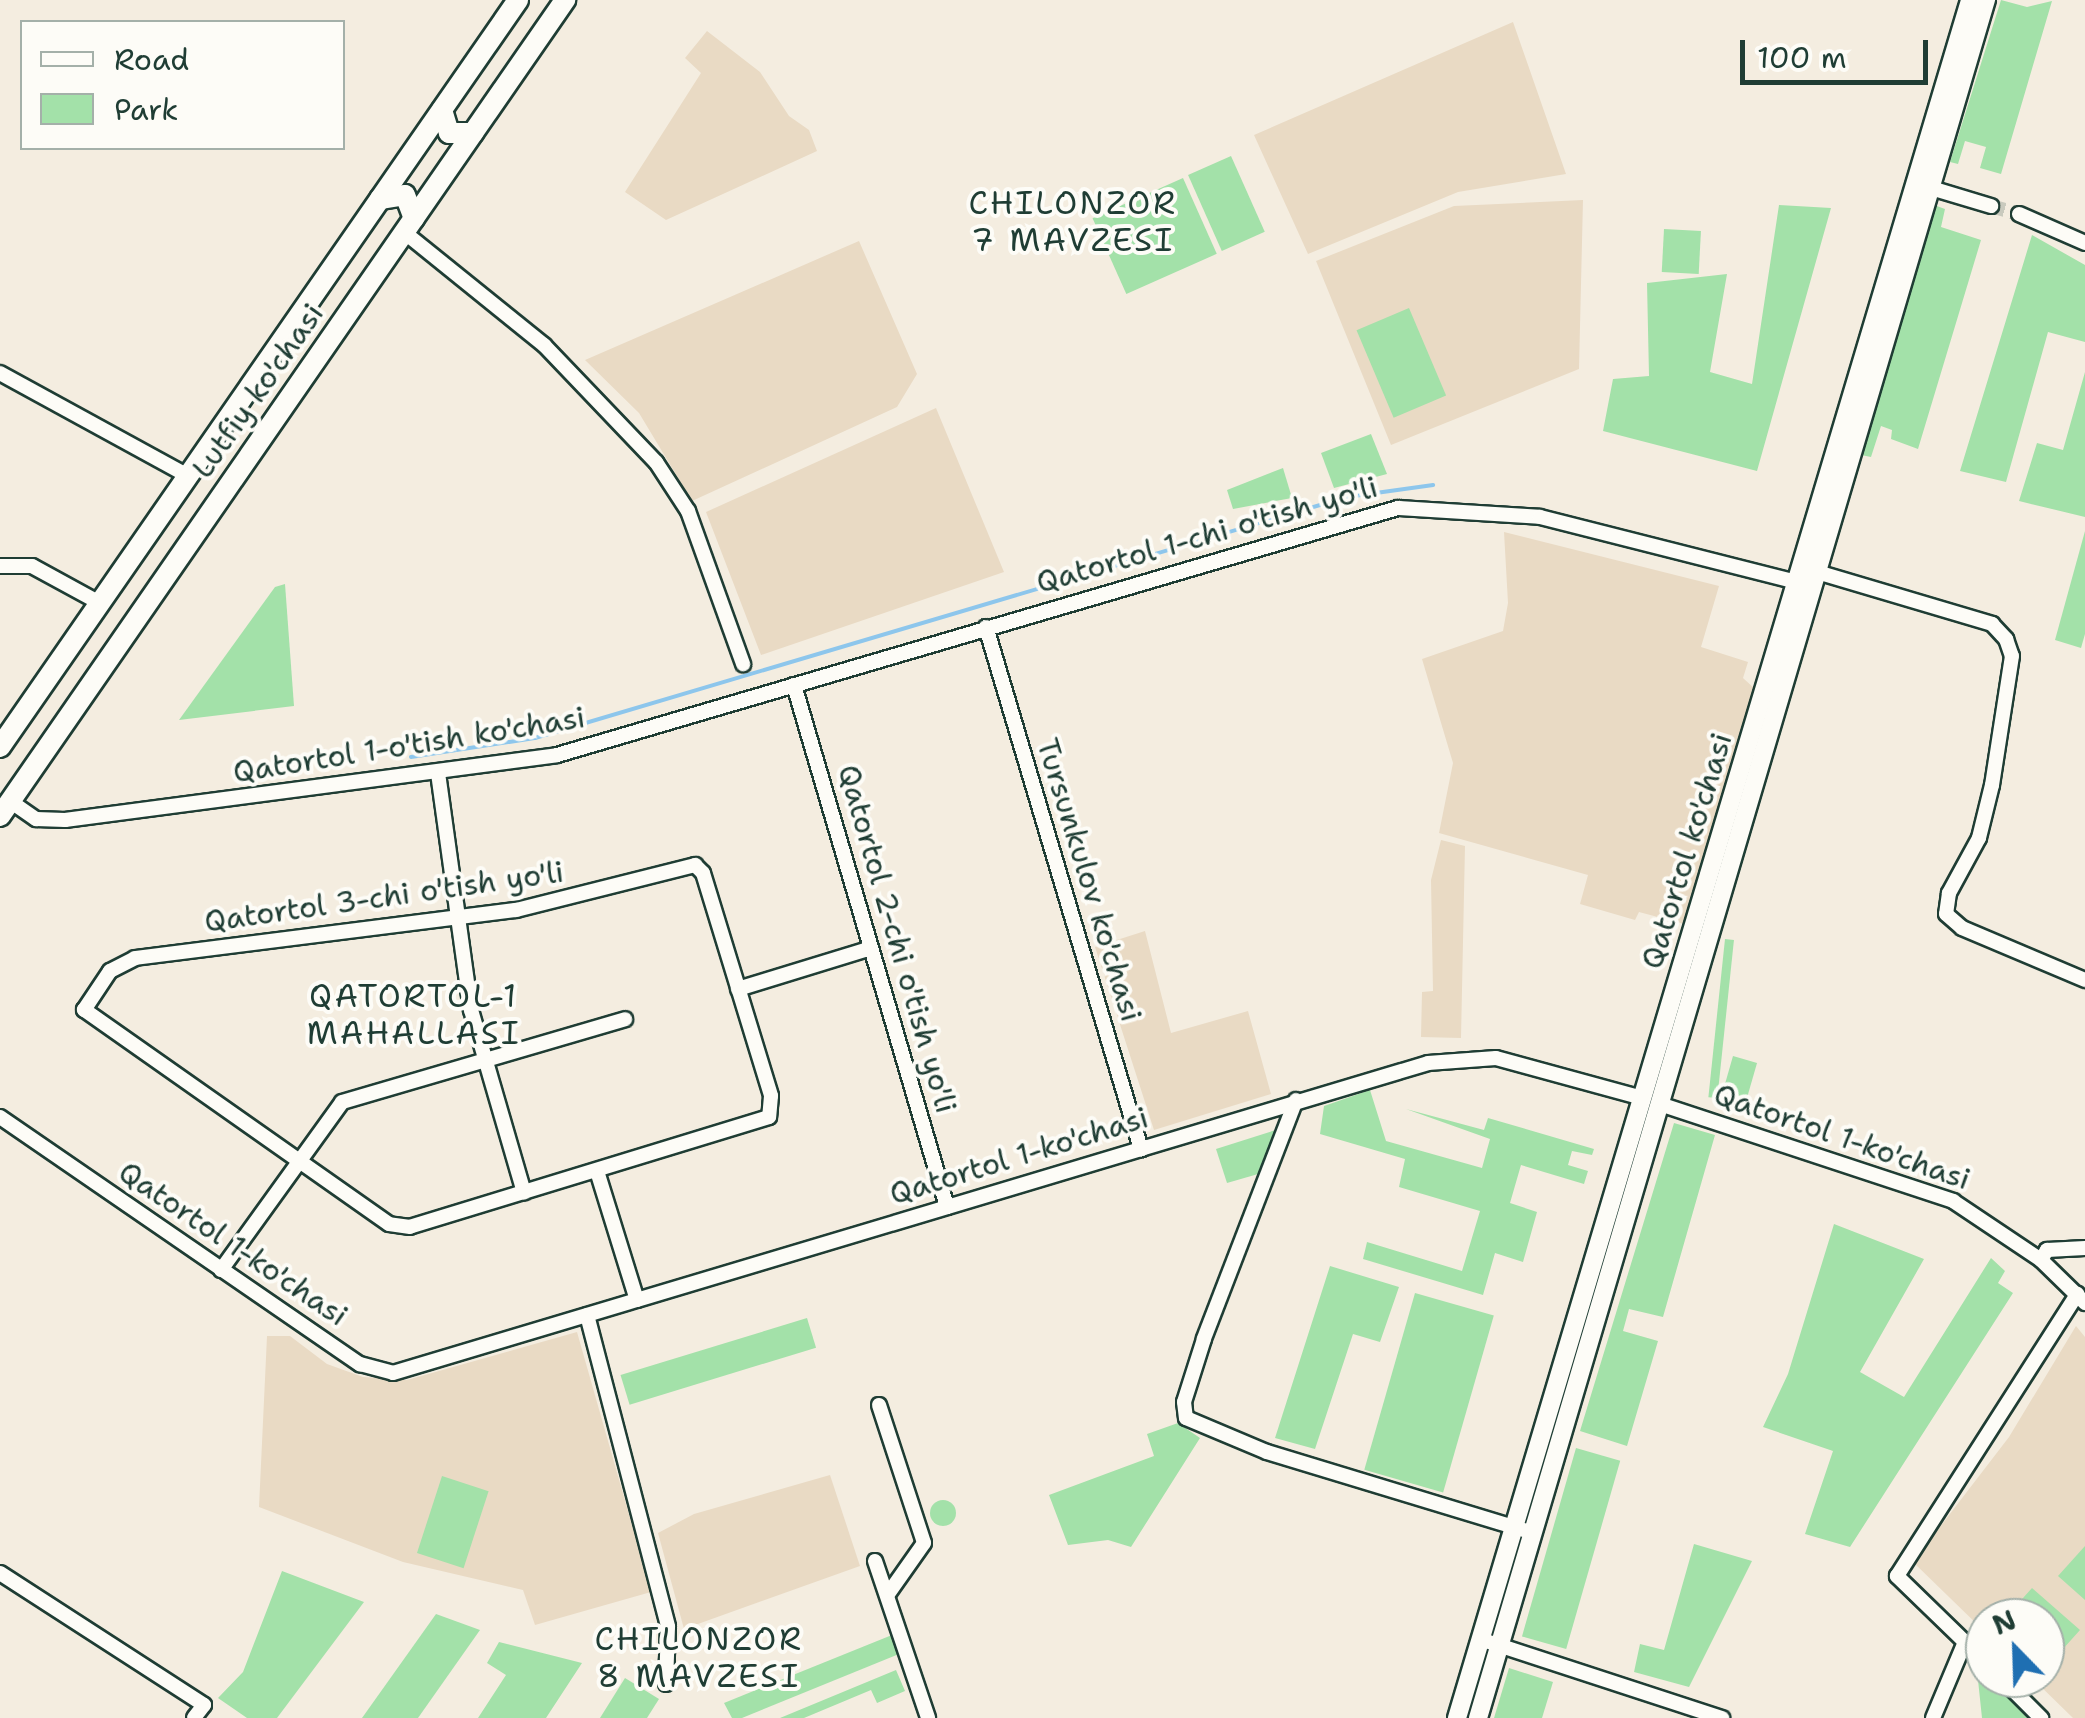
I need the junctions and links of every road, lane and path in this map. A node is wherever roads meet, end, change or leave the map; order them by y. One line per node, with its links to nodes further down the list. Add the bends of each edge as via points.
1 (518, 0): 5 (main road, Lutfiy ko'chasi)
2 (565, 0): 6 (main road, Lutfiy ko'chasi)
3 (1970, 0): 7 (main road, Qatortol ko'chasi)
4 (1986, 0): 7 (main road, Qatortol ko'chasi)
5 (442, 110): 6 (main road, via 450,132); 9 (main road, Lutfiy ko'chasi)
6 (473, 133): 12 (main road, Lutfiy ko'chasi)
7 (1936, 143): 8 (main road, Qatortol ko'chasi)
8 (1923, 186): 10 (street); 17 (main road, Qatortol ko'chasi)
9 (380, 199): 12 (main road, via 405,195); 15 (main road, Lutfiy ko'chasi)
10 (1991, 206)
11 (2018, 214): 13 (street)
12 (409, 225): 20 (street, via 544,344 656,462 688,512); 24 (main road, Lutfiy ko'chasi)
13 (2085, 243)
14 (0, 373): 15 (street)
15 (188, 476): 18 (main road, Lutfiy ko'chasi)
16 (0, 566): 18 (street, via 32,566)
17 (1806, 576): 19 (street, Qatortol 1-chi o'tish yo'li, via 1540,517 1398,508); 27 (street, Qatortol 1-chi o'tish yo'li, via 1992,624 2006,638 2012,656 1992,785 1979,838 1949,893 1946,914 1962,928); 32 (main road, Qatortol ko'chasi)
18 (100, 603): 22 (main road, Lutfiy ko'chasi)
19 (986, 627): 21 (street, Qatortol 1-o'tish ko'chasi); 34 (street, Tursunkulov ko'chasi)
20 (743, 664)
21 (794, 685): 23 (street, Qatortol 1-o'tish ko'chasi, via 557,755); 26 (street, Qatortol 2-chi o'tish yo'li)
22 (0, 747)
23 (438, 773): 24 (street, Qatortol 1-o'tish ko'chasi, via 54,821); 25 (street)
24 (5, 809)
25 (457, 918): 28 (street, Qatortol 3-chi o'tish yo'li, via 560,903 694,866 704,873); 30 (street); 35 (street, Qatortol 3-chi o'tish yo'li, via 135,958 110,971 84,1010)
26 (871, 948): 28 (street); 38 (street, Qatortol 2-chi o'tish yo'li)
27 (2085, 980)
28 (738, 989): 36 (street, Qatortol 3-chi o'tish yo'li, via 771,1096 769,1117)
29 (625, 1019): 30 (street)
30 (483, 1062): 35 (street, via 342,1102); 37 (street)
31 (1296, 1100): 32 (street, Qatortol 1-ko'chasi, via 1476,1056); 34 (street, Qatortol 1-ko'chasi); 46 (street, via 1204,1340 1185,1416 1267,1452)
32 (1651, 1101): 40 (street, Qatortol 1-ko'chasi, via 1935,1193); 46 (main road, Qatortol ko'chasi); 47 (main road, Qatortol ko'chasi)
33 (0, 1117): 41 (street, Qatortol 1-ko'chasi)
34 (1141, 1149): 38 (street, Qatortol 1-ko'chasi)
35 (300, 1160): 37 (street, Qatortol 3-chi o'tish yo'li, via 388,1224 404,1228); 41 (street)
36 (596, 1171): 37 (street, Qatortol 3-chi o'tish yo'li); 43 (street)
37 (524, 1192)
38 (946, 1207): 43 (street, Qatortol 1-ko'chasi)
39 (2085, 1248): 40 (street, via 2047,1250)
40 (2041, 1260): 42 (street, Qatortol 1-ko'chasi)
41 (221, 1270): 44 (street, Qatortol 1-ko'chasi, via 380,1372 403,1371)
42 (2081, 1299): 52 (street, via 1897,1576)
43 (637, 1300): 44 (street, Qatortol 1-ko'chasi)
44 (587, 1316): 54 (street, via 668,1627)
45 (879, 1405): 50 (street, via 924,1543)
46 (1514, 1527): 47 (street); 51 (main road, Qatortol ko'chasi)
47 (1532, 1533): 53 (main road, Qatortol ko'chasi)
48 (875, 1561): 50 (street)
49 (0, 1573): 56 (street, via 204,1705)
50 (888, 1594): 57 (street)
51 (1480, 1640): 53 (street); 58 (main road, Qatortol ko'chasi)
52 (1964, 1642): 61 (street)
53 (1500, 1645): 59 (main road, Qatortol ko'chasi); 60 (street)
54 (666, 1684)
55 (2021, 1698): 62 (street)
56 (194, 1718)
57 (928, 1718)
58 (1457, 1718)
59 (1478, 1718)
60 (1722, 1718)
61 (1934, 1718)
62 (2041, 1718)

